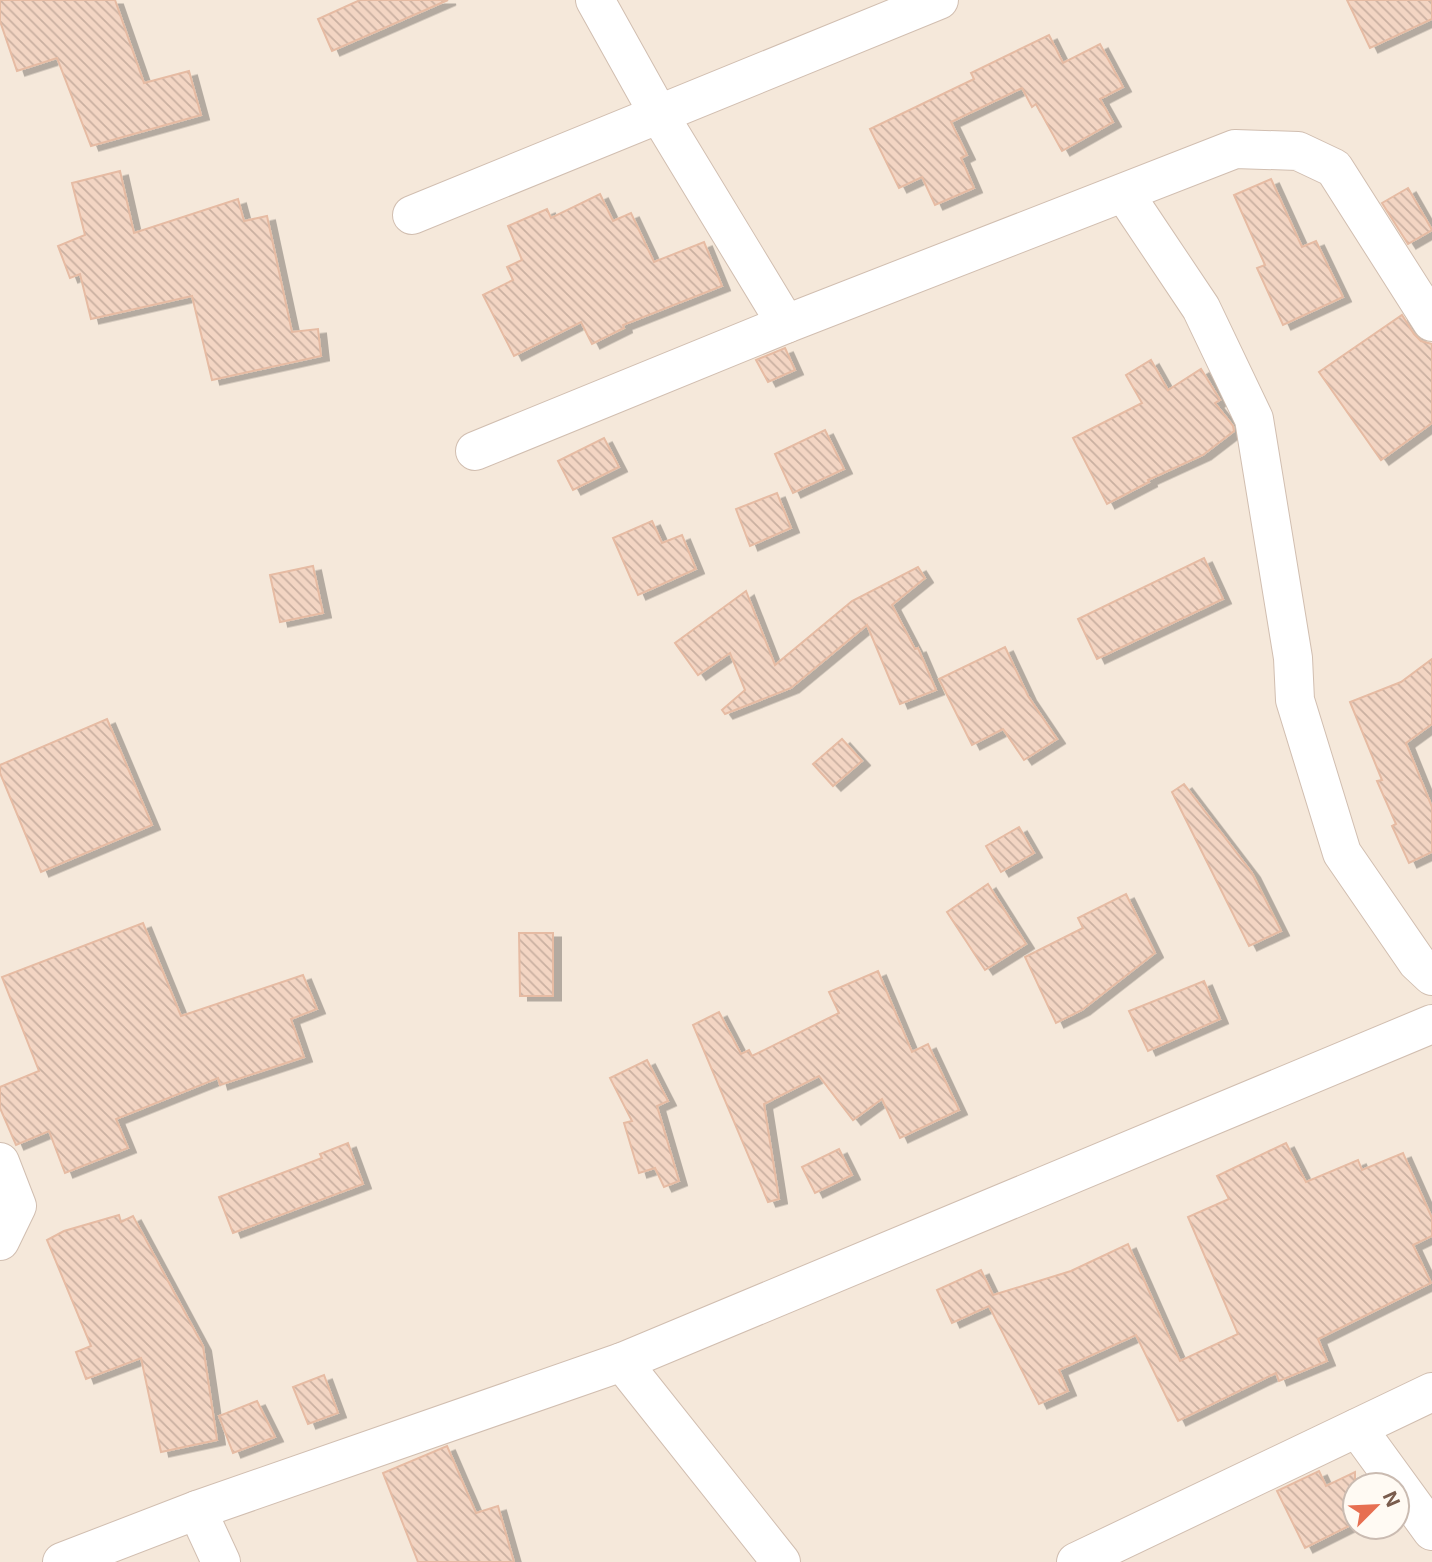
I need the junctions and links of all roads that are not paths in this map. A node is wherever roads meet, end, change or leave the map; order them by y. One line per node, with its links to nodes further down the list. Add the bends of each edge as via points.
1 (595, 0): 3 (street)
2 (939, 0): 3 (street)
3 (659, 113): 5 (street); 7 (street)
4 (1124, 193): 6 (street, via 1235,149 1298,151 1334,168); 7 (street); 9 (street, via 1201,308 1254,419 1293,658 1295,700 1342,853 1417,962)
5 (412, 215)
6 (1432, 321)
7 (786, 324): 8 (street)
8 (475, 451)
9 (1432, 976)
10 (1432, 1024): 13 (street)
11 (0, 1162): 12 (street, via 17,1206)
12 (0, 1241)
13 (622, 1362): 16 (street); 20 (street)
14 (1432, 1392): 15 (street)
15 (1357, 1428): 17 (street); 21 (street)
16 (197, 1510): 18 (street); 19 (street)
17 (1432, 1531)
18 (62, 1562)
19 (221, 1562)
20 (780, 1562)
21 (1076, 1562)

